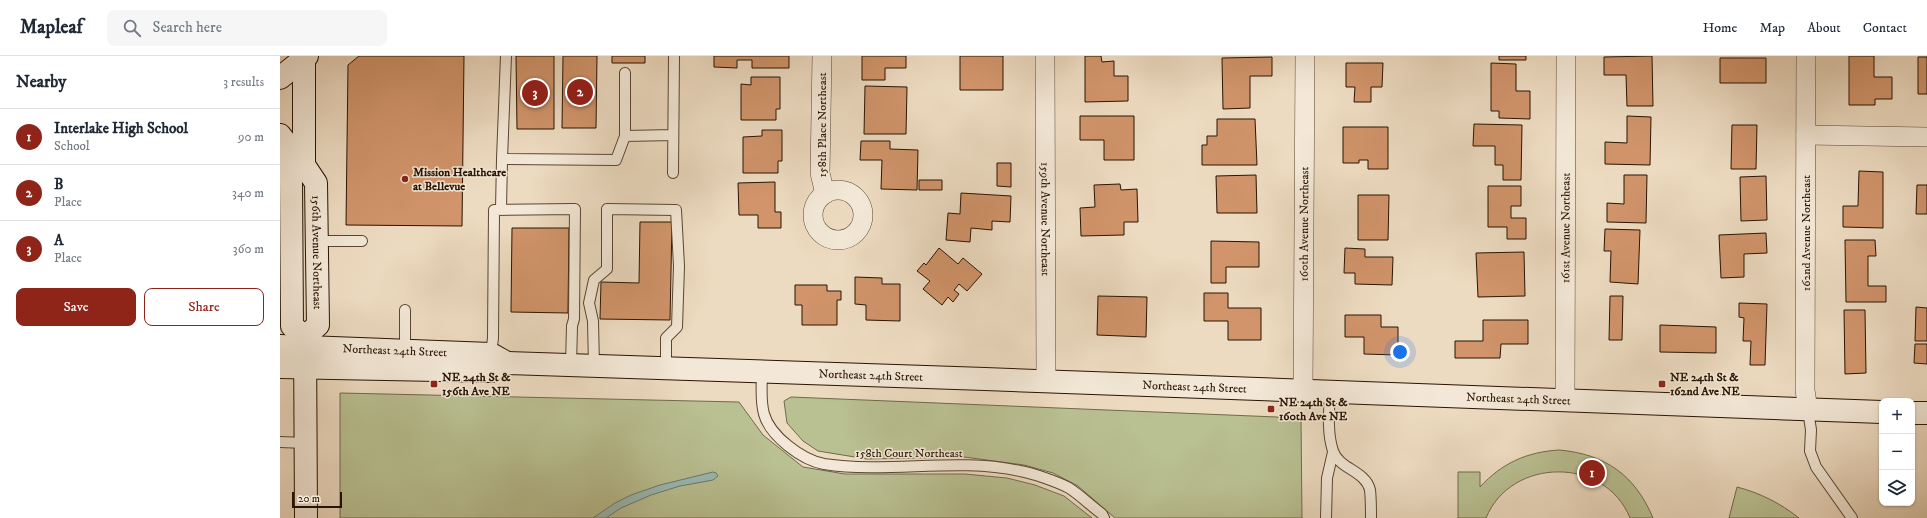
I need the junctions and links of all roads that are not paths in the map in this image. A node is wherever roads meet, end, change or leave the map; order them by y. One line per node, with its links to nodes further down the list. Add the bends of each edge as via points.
1 (506, 56): 16 (lane)
2 (674, 56): 12 (lane)
3 (822, 56): 19 (street, 158th Place Northeast, via 820,173)
4 (1045, 56): 34 (street, 159th Avenue Northeast)
5 (1305, 56): 35 (street, 160th Avenue Northeast)
6 (1566, 56): 37 (street, 161st Avenue Northeast)
7 (1806, 56): 13 (street, 162nd Avenue Northeast)
8 (305, 57): 10 (main road); 18 (main road, 156th Avenue Northeast)
9 (625, 73): 14 (lane)
10 (280, 78)
11 (280, 135): 18 (main road)
12 (673, 135): 14 (lane); 17 (lane)
13 (1806, 135): 15 (street); 38 (street, 162nd Avenue Northeast, via 1805,390)
14 (625, 136): 16 (lane, via 616,160)
15 (1927, 136)
16 (502, 159): 20 (lane)
17 (673, 173)
18 (297, 174): 21 (main road, 156th Avenue Northeast); 22 (main road, 156th Avenue Northeast, via 316,183)
19 (825, 194)
20 (501, 209): 28 (lane, via 494,210 493,338); 29 (lane, via 574,209 574,319)
21 (286, 241): 26 (main road, 156th Avenue Northeast, via 292,326)
22 (316, 241): 23 (lane); 26 (main road, 156th Avenue Northeast, via 318,325)
23 (362, 241)
24 (405, 310): 27 (lane)
25 (280, 346): 26 (main road, Northeast 24th Street)
26 (305, 350): 27 (main road, Northeast 24th Street); 28 (main road, Northeast 24th Street, via 491,371); 31 (main road, Northeast 24th Street); 43 (main road)
27 (406, 351): 28 (main road, Northeast 24th Street)
28 (499, 358): 29 (main road, Northeast 24th Street)
29 (571, 365): 30 (main road, Northeast 24th Street)
30 (594, 366): 32 (main road, Northeast 24th Street); 32 (lane, via 589,303 594,280 607,269 607,209 676,210 679,266 677,327 666,338)
31 (280, 367)
32 (666, 368): 33 (main road, Northeast 24th Street)
33 (762, 372): 34 (main road, Northeast 24th Street); 46 (lane, 158th Court Northeast, via 764,415 780,439 796,452 823,464 860,467 988,466 1021,471 1069,488)
34 (1046, 382): 35 (main road, Northeast 24th Street)
35 (1303, 392): 36 (main road, Northeast 24th Street)
36 (1330, 393): 37 (main road, Northeast 24th Street); 44 (lane)
37 (1565, 400): 38 (main road, Northeast 24th Street)
38 (1808, 410): 39 (main road, Northeast 24th Street); 49 (lane, via 1811,430 1810,451 1816,467)
39 (1879, 412)
40 (1915, 413): 41 (main road)
41 (1927, 413)
42 (280, 442): 43 (lane)
43 (305, 443): 45 (main road)
44 (1333, 452): 47 (lane, via 1327,478); 48 (lane, via 1361,476 1370,489)
45 (306, 518)
46 (1104, 518)
47 (1326, 518)
48 (1371, 518)
49 (1852, 518)

